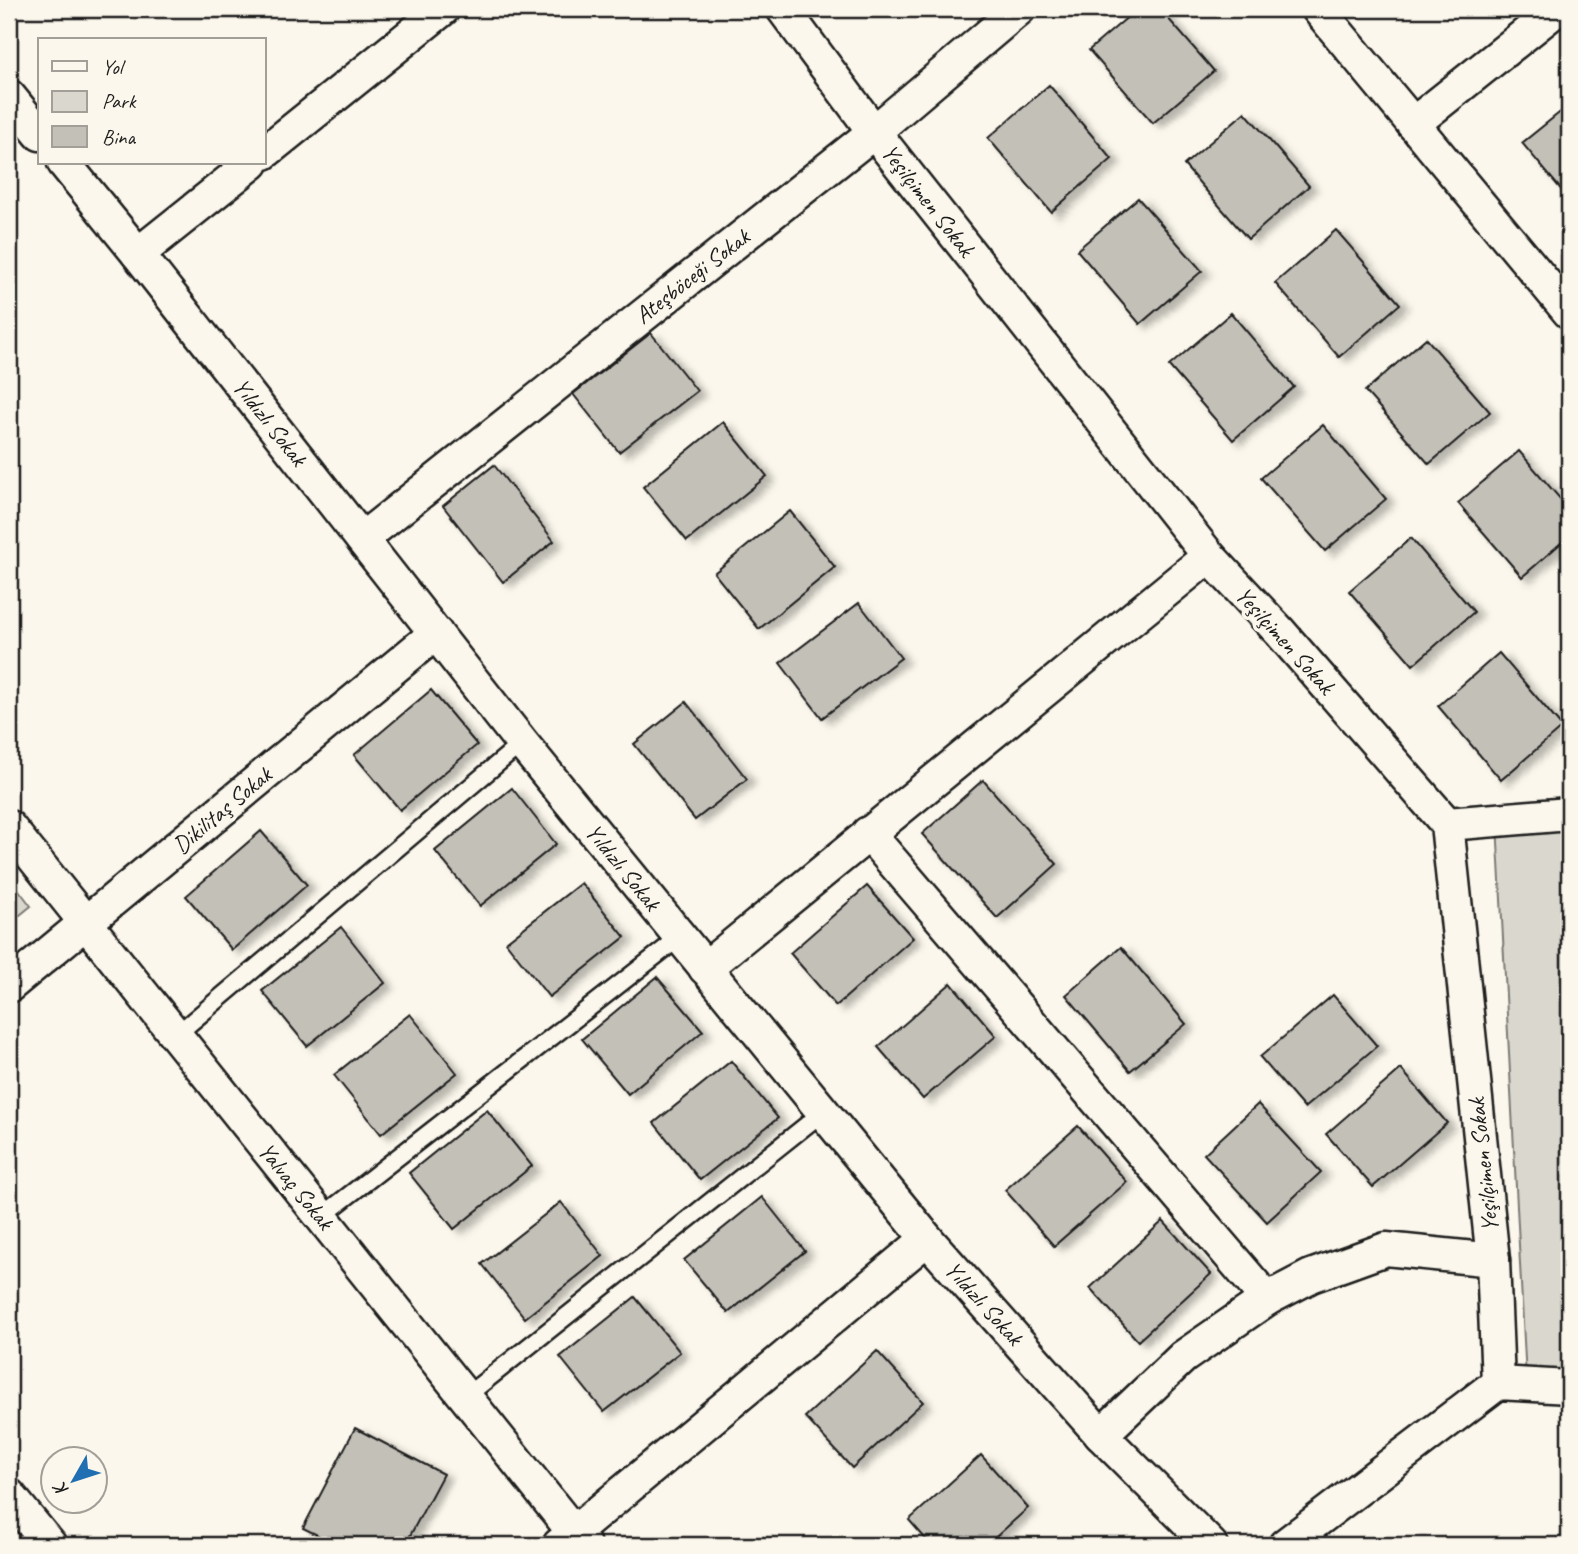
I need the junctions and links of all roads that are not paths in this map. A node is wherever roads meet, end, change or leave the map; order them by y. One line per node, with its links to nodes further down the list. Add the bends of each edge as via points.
1 (443, 9): 10 (street)
2 (783, 9): 9 (street, Yeşilçimen Sokak)
3 (1018, 9): 9 (street, Ateşböceği Sokak)
4 (1318, 9): 7 (street)
5 (1557, 9): 7 (street)
6 (9, 96): 8 (street)
7 (1413, 124): 14 (street)
8 (38, 132)
9 (874, 132): 15 (street, Ateşböceği Sokak); 16 (street, Yeşilçimen Sokak)
10 (266, 151)
11 (65, 164): 13 (street, Yıldızlı Sokak)
12 (251, 164): 13 (street)
13 (138, 254): 15 (street, Yıldızlı Sokak)
14 (1569, 312)
15 (362, 539): 17 (street, Yıldızlı Sokak)
16 (1209, 556): 20 (street, Yeşilçimen Sokak); 22 (street)
17 (436, 633): 18 (street, Yıldızlı Sokak); 23 (street, Dikilitaş Sokak)
18 (522, 743): 24 (street, Yıldızlı Sokak); 27 (lane)
19 (1569, 814): 20 (street)
20 (1447, 824): 31 (street, Yeşilçimen Sokak)
21 (9, 828): 23 (street, Yalvaç Sokak)
22 (868, 833): 25 (street); 32 (street)
23 (85, 923): 26 (street, Dikilitaş Sokak); 27 (street, Yalvaç Sokak)
24 (680, 937): 25 (street, Yıldızlı Sokak); 29 (lane)
25 (705, 968): 28 (street, Yıldızlı Sokak)
26 (9, 986)
27 (176, 1035): 29 (street, Yalvaç Sokak)
28 (823, 1112): 30 (street, Yıldızlı Sokak); 35 (lane)
29 (321, 1217): 35 (street, Yalvaç Sokak)
30 (927, 1240): 36 (street, Yıldızlı Sokak); 38 (street)
31 (1493, 1260): 32 (street, via 1386,1249 1311,1276); 33 (street, Yeşilçimen Sokak)
32 (1267, 1299): 36 (street, via 1183,1357)
33 (1498, 1383): 34 (street); 41 (street)
34 (1569, 1387)
35 (466, 1397): 38 (street, Yalvaç Sokak)
36 (1101, 1434): 40 (street, Yıldızlı Sokak)
37 (9, 1495): 39 (street)
38 (572, 1541)
39 (50, 1545)
40 (1211, 1545)
41 (1284, 1545)

